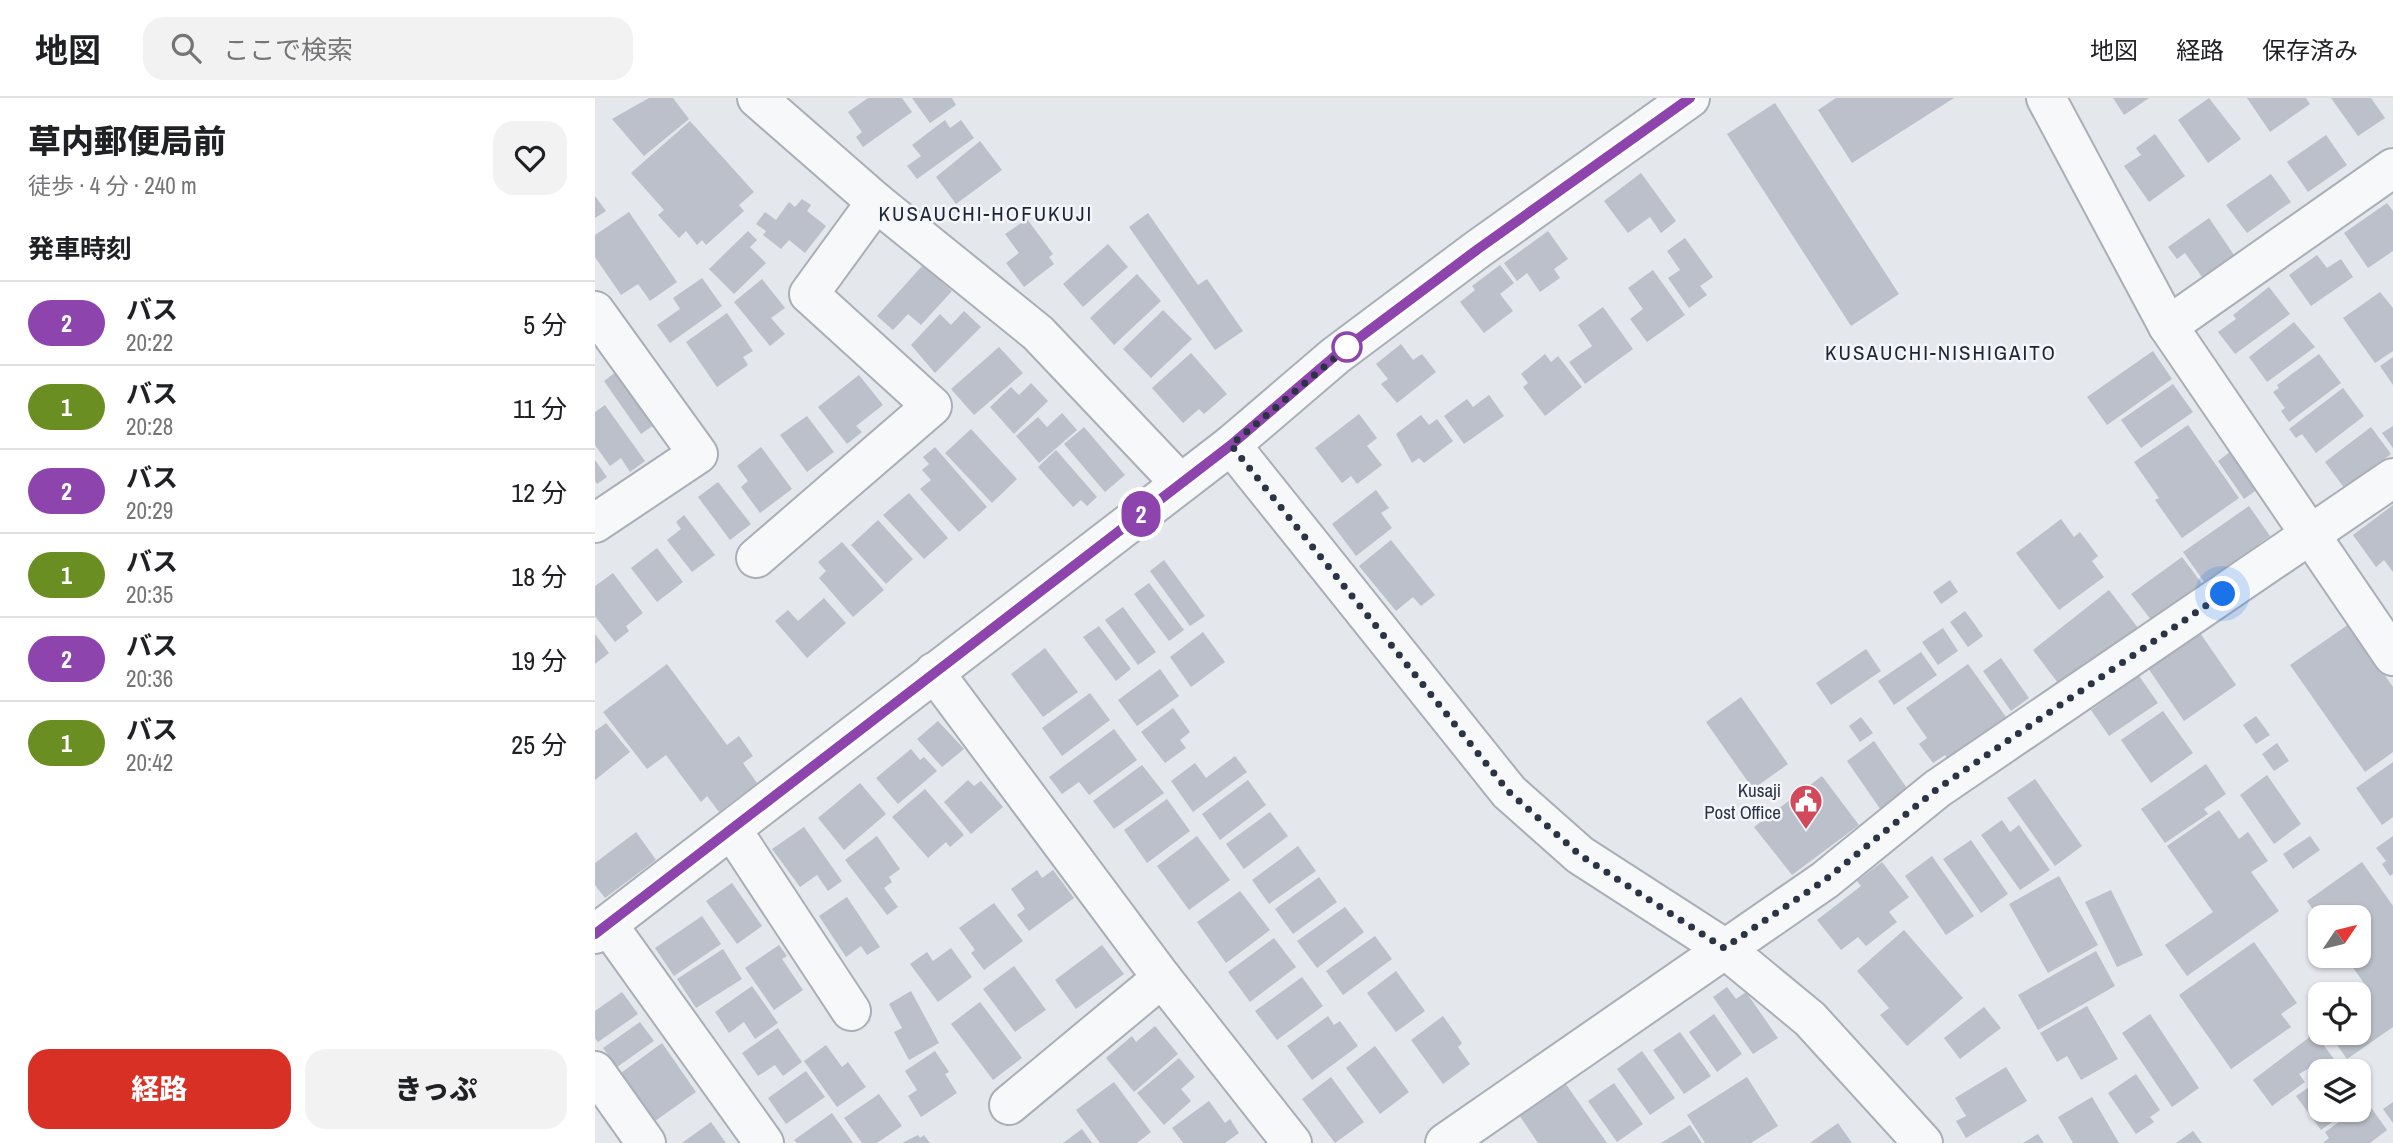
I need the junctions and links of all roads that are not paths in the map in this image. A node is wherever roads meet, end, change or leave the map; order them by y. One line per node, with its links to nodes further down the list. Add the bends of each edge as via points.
1 (757, 98): 5 (street)
2 (1690, 98): 8 (street, via 1335,356)
3 (2046, 98): 7 (street)
4 (2393, 168): 7 (street)
5 (876, 202): 10 (street, via 1038,333); 13 (street, via 809,293 932,406)
6 (595, 311): 11 (street, via 698,454)
7 (2168, 326): 12 (street)
8 (1231, 445): 10 (street); 18 (street, via 1509,792 1580,855)
9 (2393, 478): 12 (street)
10 (1181, 483): 15 (street)
11 (595, 523)
12 (2311, 533): 14 (street); 18 (street, via 1937,789 1825,880)
13 (756, 558)
14 (2393, 656)
15 (934, 672): 16 (street); 19 (street)
16 (732, 830): 17 (street); 20 (street)
17 (601, 929): 24 (street)
18 (1724, 948): 26 (street); 27 (street, via 1810,1019)
19 (1162, 978): 22 (street); 25 (street)
20 (851, 1011)
21 (595, 1071): 23 (street)
22 (1009, 1105)
23 (646, 1143)
24 (764, 1143)
25 (1291, 1143)
26 (1445, 1143)
27 (1923, 1143)

